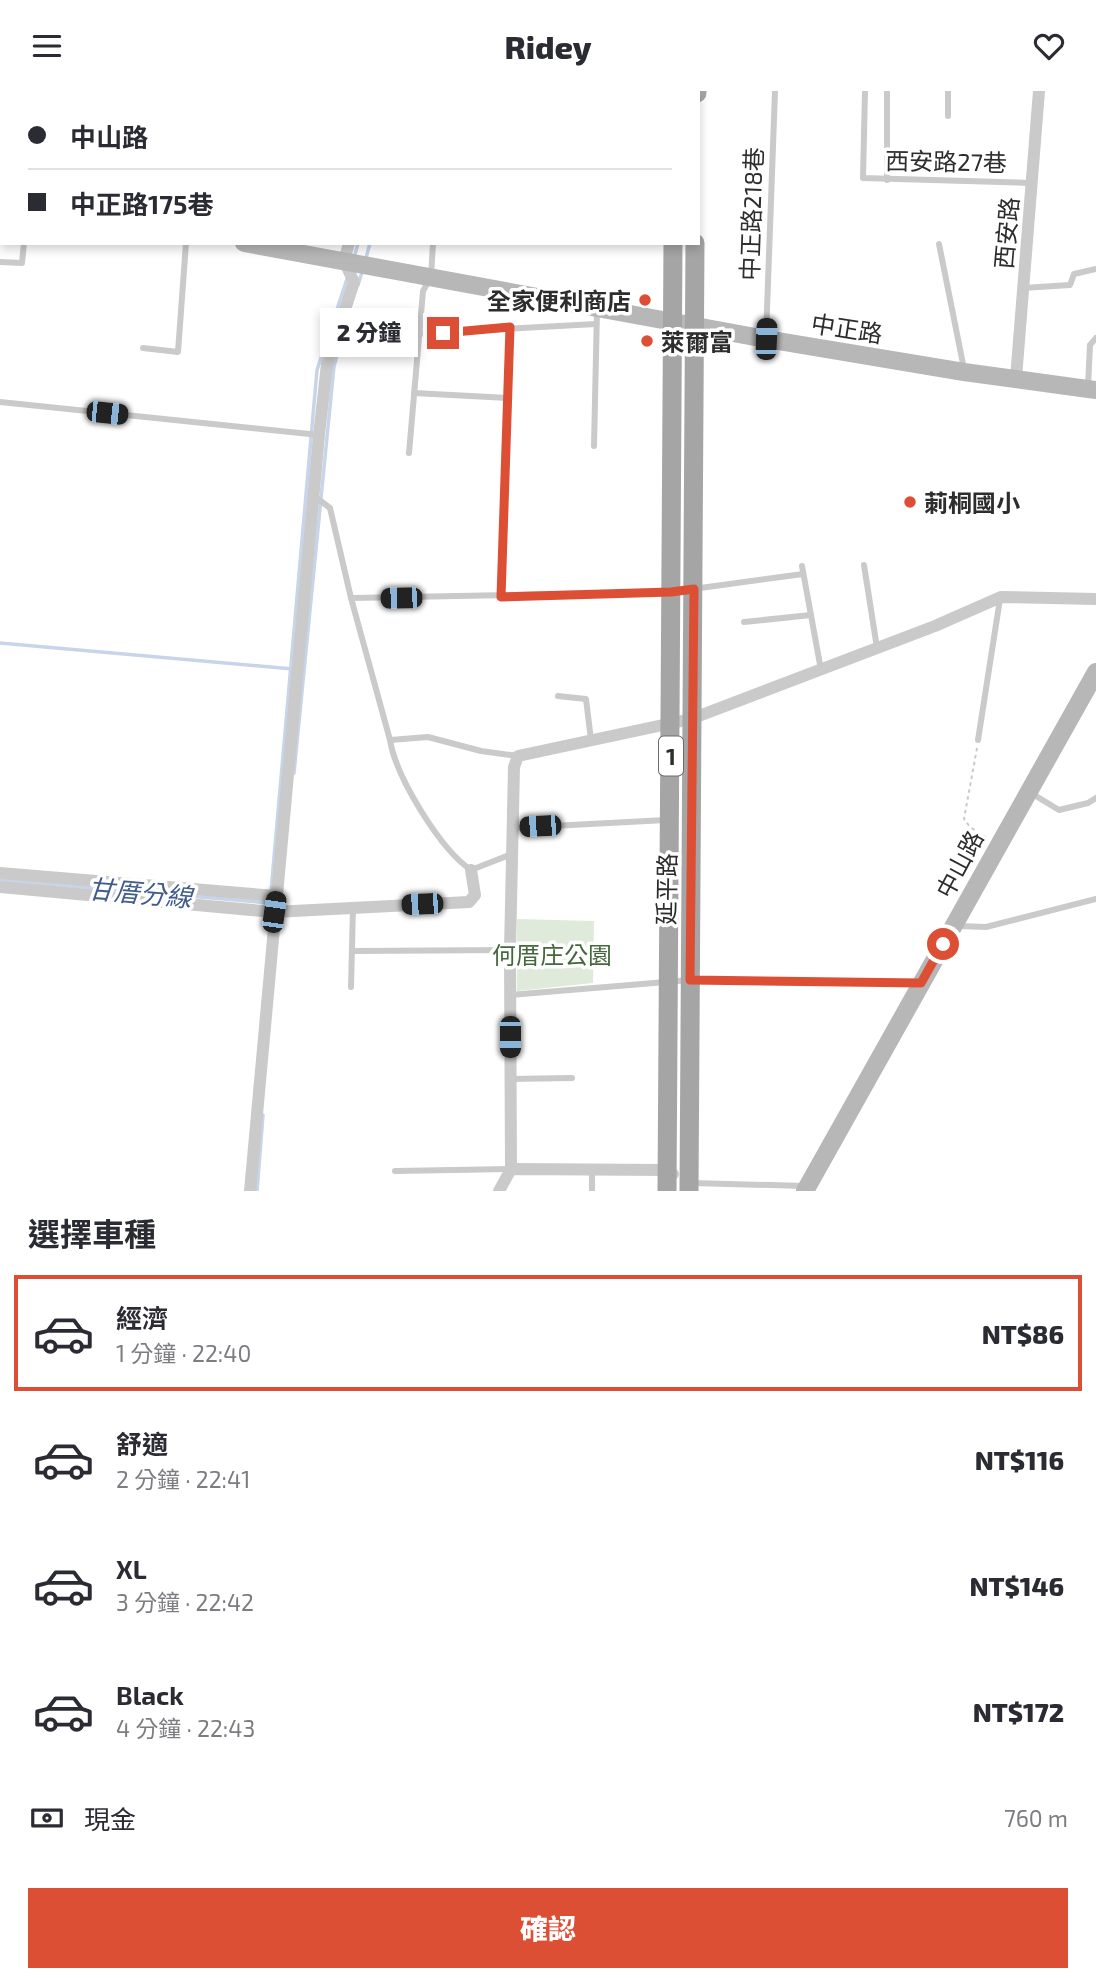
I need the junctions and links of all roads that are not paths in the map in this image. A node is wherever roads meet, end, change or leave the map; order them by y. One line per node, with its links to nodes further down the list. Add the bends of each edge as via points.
1 (775, 91): 29 (lane, 中正路218巷)
2 (865, 91): 7 (lane, 西安路27巷, via 863,178)
3 (887, 91): 7 (lane)
4 (948, 91): 6 (lane, 西安路27巷)
5 (1039, 91): 8 (street, 西安路)
6 (948, 116)
7 (887, 180): 8 (lane, 西安路27巷)
8 (1031, 183): 21 (street, 西安路)
9 (939, 244): 31 (lane)
10 (24, 245): 18 (lane, via 22,263)
11 (187, 245): 30 (lane, via 178,352)
12 (255, 245): 17 (street, 中正路)
13 (348, 245): 17 (street)
14 (433, 245): 20 (lane)
15 (673, 245): 23 (main road, 延平路 / 1)
16 (695, 245): 24 (main road, 延平路 / 1)
17 (344, 261): 20 (street, 中正路); 27 (street, via 354,282)
18 (0, 262)
19 (1096, 269): 21 (lane, via 1074,274 1070,285)
20 (431, 277): 22 (street, 中正路); 26 (lane, via 423,291)
21 (1023, 288): 32 (street, 西安路)
22 (597, 316): 23 (street, 中正路); 25 (lane); 38 (lane)
23 (673, 321): 24 (street, 中正路); 43 (main road, 延平路 / 1)
24 (695, 326): 29 (street, 中正路); 42 (main road, 延平路 / 1)
25 (510, 327): 26 (lane); 35 (lane)
26 (421, 335): 27 (lane); 34 (lane)
27 (336, 338): 37 (street, via 327,365)
28 (1096, 338): 33 (lane, via 1090,345)
29 (766, 339): 31 (street, 中正路)
30 (143, 348)
31 (964, 372): 32 (street, 中正路)
32 (1016, 378): 33 (street, 中正路)
33 (1092, 389)
34 (414, 393): 35 (lane); 39 (lane)
35 (508, 398): 44 (lane)
36 (0, 402): 37 (lane)
37 (319, 435): 40 (street)
38 (594, 446)
39 (409, 453)
40 (313, 495): 46 (lane, via 330,508); 68 (street)
41 (864, 565): 50 (lane)
42 (694, 589): 43 (lane); 48 (lane, via 803,570); 54 (main road, 延平路 / 1)
43 (671, 592): 44 (lane); 55 (main road, 延平路 / 1)
44 (501, 597): 46 (lane)
45 (1001, 597): 47 (street); 50 (street); 58 (lane)
46 (351, 598): 56 (lane)
47 (1096, 599)
48 (811, 615): 49 (lane); 51 (lane)
49 (744, 622)
50 (877, 648): 51 (street)
51 (821, 670): 54 (street)
52 (1096, 672): 60 (street, 中山路)
53 (558, 696): 57 (lane, via 586,699)
54 (691, 719): 55 (street); 75 (main road, 延平路 / 1)
55 (671, 723): 57 (street); 62 (main road, 延平路 / 1)
56 (390, 740): 59 (lane, via 428,737); 65 (lane, via 394,760 416,801 447,848)
57 (591, 740): 59 (street)
58 (978, 740)
59 (518, 756): 63 (street)
60 (1029, 792): 61 (lane, via 1059,810); 72 (street, 中山路)
61 (1096, 798)
62 (669, 820): 63 (lane); 76 (main road, 延平路 / 1)
63 (514, 828): 64 (street)
64 (513, 853): 65 (lane); 73 (street)
65 (471, 870): 70 (street, via 475,895 469,902)
66 (0, 873): 68 (street)
67 (0, 887): 71 (street)
68 (276, 896): 71 (street)
69 (1096, 899): 72 (lane, via 986,927)
70 (353, 907): 71 (street); 74 (lane)
71 (274, 912): 88 (street)
72 (954, 925): 77 (street, 中山路)
73 (510, 950): 74 (lane); 79 (street)
74 (352, 951): 78 (lane)
75 (690, 980): 76 (lane); 77 (lane); 86 (main road, 延平路 / 1)
76 (668, 982): 79 (lane); 84 (main road, 延平路 / 1)
77 (921, 983): 87 (street, 中山路)
78 (351, 987)
79 (510, 995): 81 (street)
80 (572, 1078): 81 (lane)
81 (511, 1079): 82 (street)
82 (511, 1169): 83 (street); 85 (lane); 89 (street)
83 (592, 1169): 84 (street); 90 (lane)
84 (667, 1170): 86 (street); 91 (main road, 延平路 / 1)
85 (395, 1171)
86 (689, 1187): 87 (lane)
87 (806, 1188)
88 (250, 1191)
89 (499, 1191)
90 (592, 1191)
91 (667, 1191)

